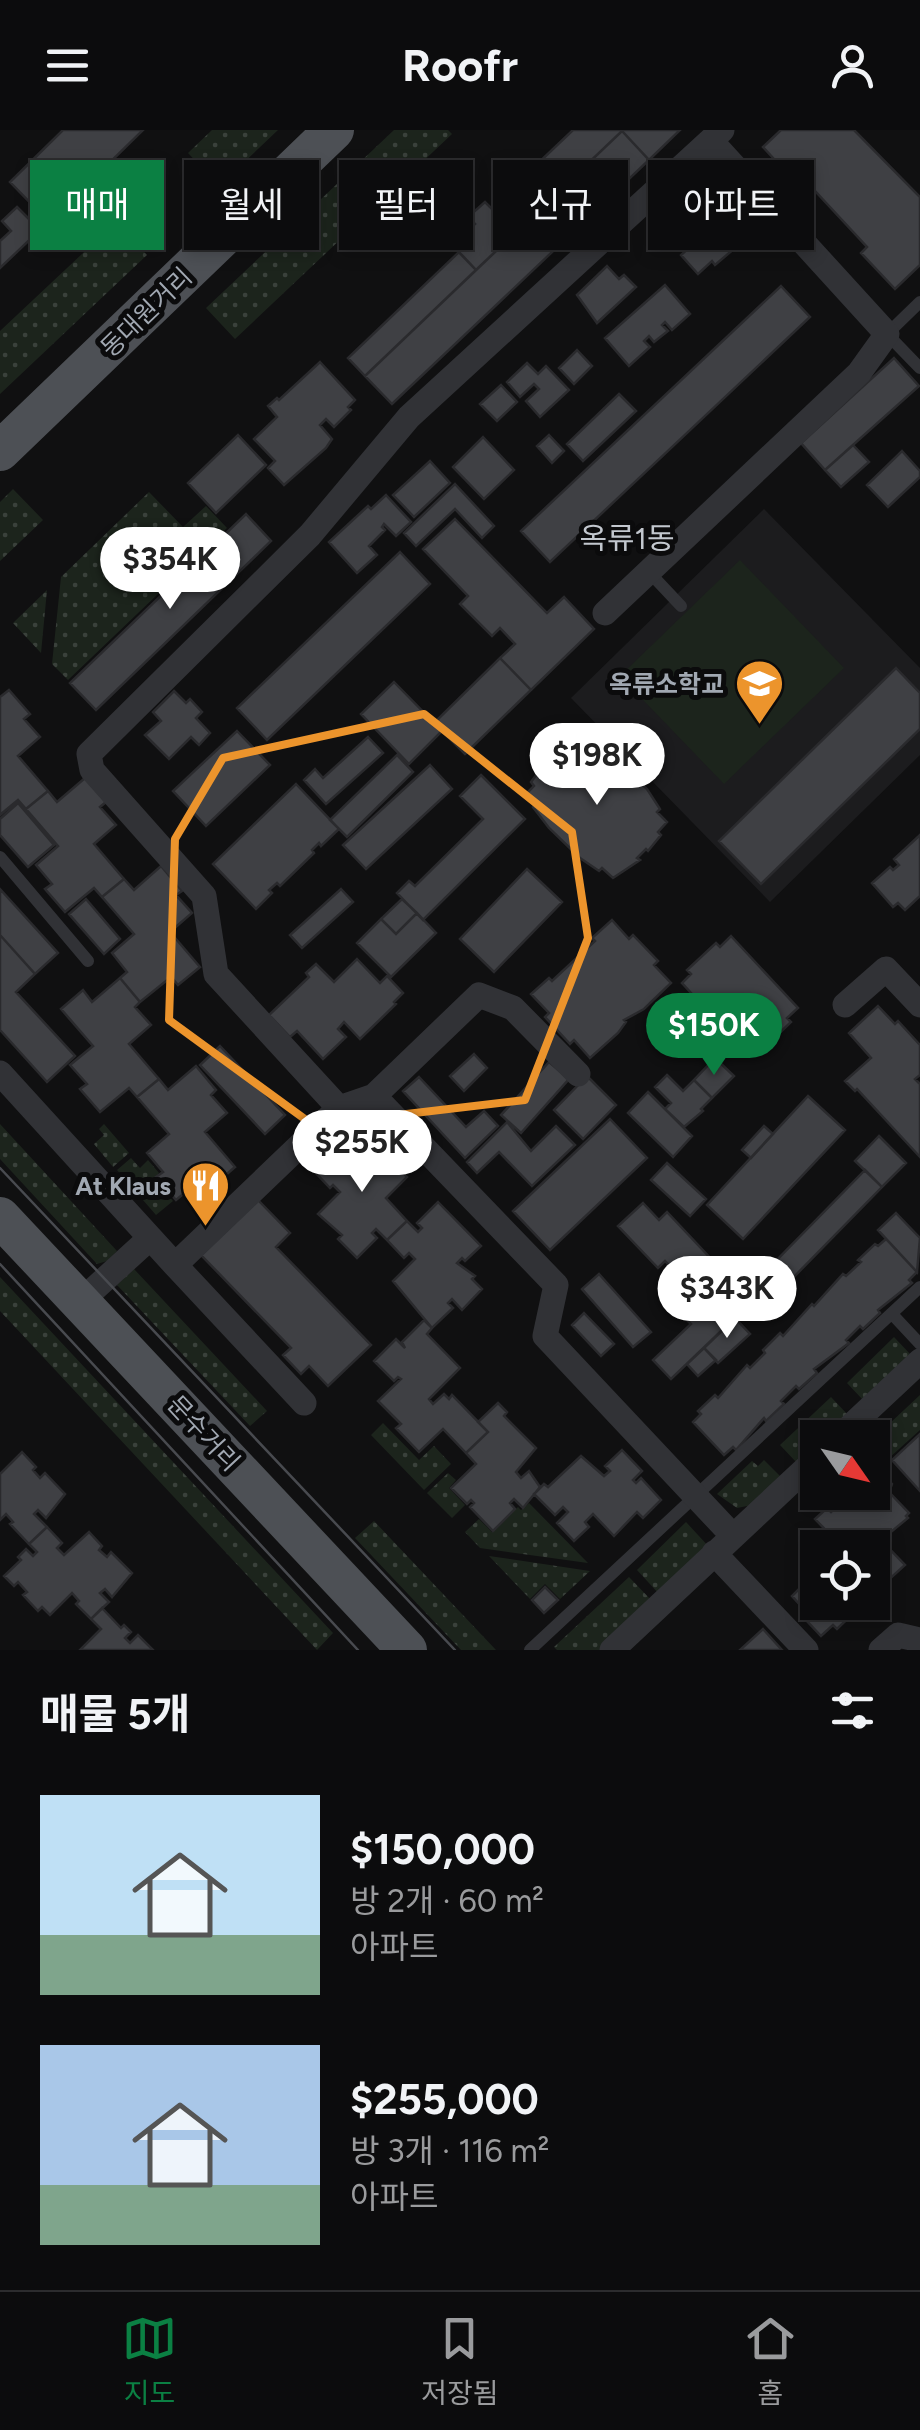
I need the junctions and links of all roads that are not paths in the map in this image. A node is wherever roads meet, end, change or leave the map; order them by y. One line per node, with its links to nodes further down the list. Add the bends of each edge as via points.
1 (334, 130): 6 (main road, 동대원거리)
2 (716, 136): 4 (street); 17 (street, via 409,417 310,535 88,754 92,770 204,896 216,974)
3 (920, 302): 4 (lane)
4 (887, 334): 5 (lane); 7 (street, via 859,373)
5 (920, 368)
6 (0, 451)
7 (649, 572): 8 (lane); 9 (street)
8 (681, 606)
9 (606, 613)
10 (0, 857): 11 (lane)
11 (88, 961)
12 (846, 1005): 13 (street, via 886,969)
13 (920, 1005)
14 (0, 1074): 19 (street)
15 (578, 1074): 16 (street, via 513,1008 479,995)
16 (374, 1096): 17 (street); 29 (street, via 556,1286 545,1336)
17 (340, 1108): 20 (street)
18 (0, 1217): 22 (main road, 문수거리)
19 (150, 1238): 20 (street); 22 (street)
20 (176, 1266): 26 (street)
21 (920, 1287): 23 (lane)
22 (80, 1301): 32 (main road, 문수거리)
23 (892, 1314): 24 (lane); 29 (lane)
24 (920, 1344)
25 (920, 1361): 27 (street)
26 (304, 1403)
27 (857, 1420)
28 (800, 1474): 30 (street)
29 (695, 1497): 30 (street); 33 (lane)
30 (724, 1544): 34 (street); 35 (street)
31 (919, 1638): 36 (street, via 898,1635)
32 (407, 1650)
33 (530, 1650)
34 (612, 1650)
35 (806, 1650)
36 (881, 1650)

